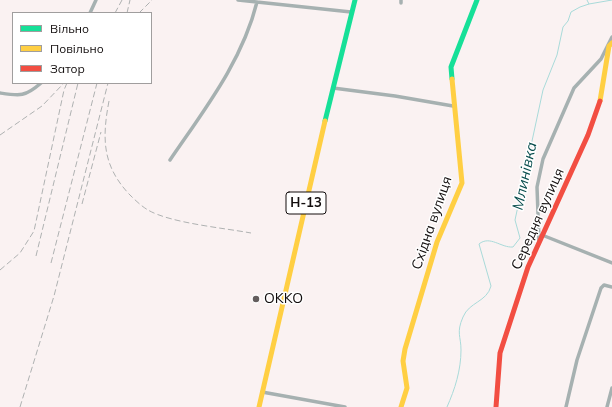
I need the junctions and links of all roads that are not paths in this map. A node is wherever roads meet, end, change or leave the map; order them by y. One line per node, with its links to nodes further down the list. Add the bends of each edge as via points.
1 (96, 0): 6 (street)
2 (238, 0): 5 (street)
3 (355, 0): 7 (street, Н-13)
4 (476, 0): 13 (street, Східна вулиця, via 451,67)
5 (257, 2): 7 (street); 14 (street, via 246,39 230,70)
6 (90, 12)
7 (351, 12): 11 (street, Н-13)
8 (612, 37): 9 (street)
9 (611, 44): 15 (street, Середня вулиця, via 600,101 588,135); 16 (street, via 601,59 574,88 543,159 537,187)
10 (40, 84): 12 (street, via 25,95)
11 (333, 88): 13 (street); 20 (street, Н-13)
12 (0, 93)
13 (453, 106): 23 (street, Східна вулиця, via 462,183 437,242 405,349 403,361 407,388)
14 (170, 160)
15 (542, 235): 16 (street, Середня вулиця); 17 (street)
16 (539, 241): 24 (street, Середня вулиця, via 500,353)
17 (612, 263)
18 (612, 287): 25 (street, via 604,285 601,288 577,360)
19 (612, 388): 26 (street)
20 (262, 392): 21 (street, Н-13); 22 (street)
21 (259, 407)
22 (345, 407)
23 (401, 407)
24 (496, 407)
25 (566, 407)
26 (607, 407)

